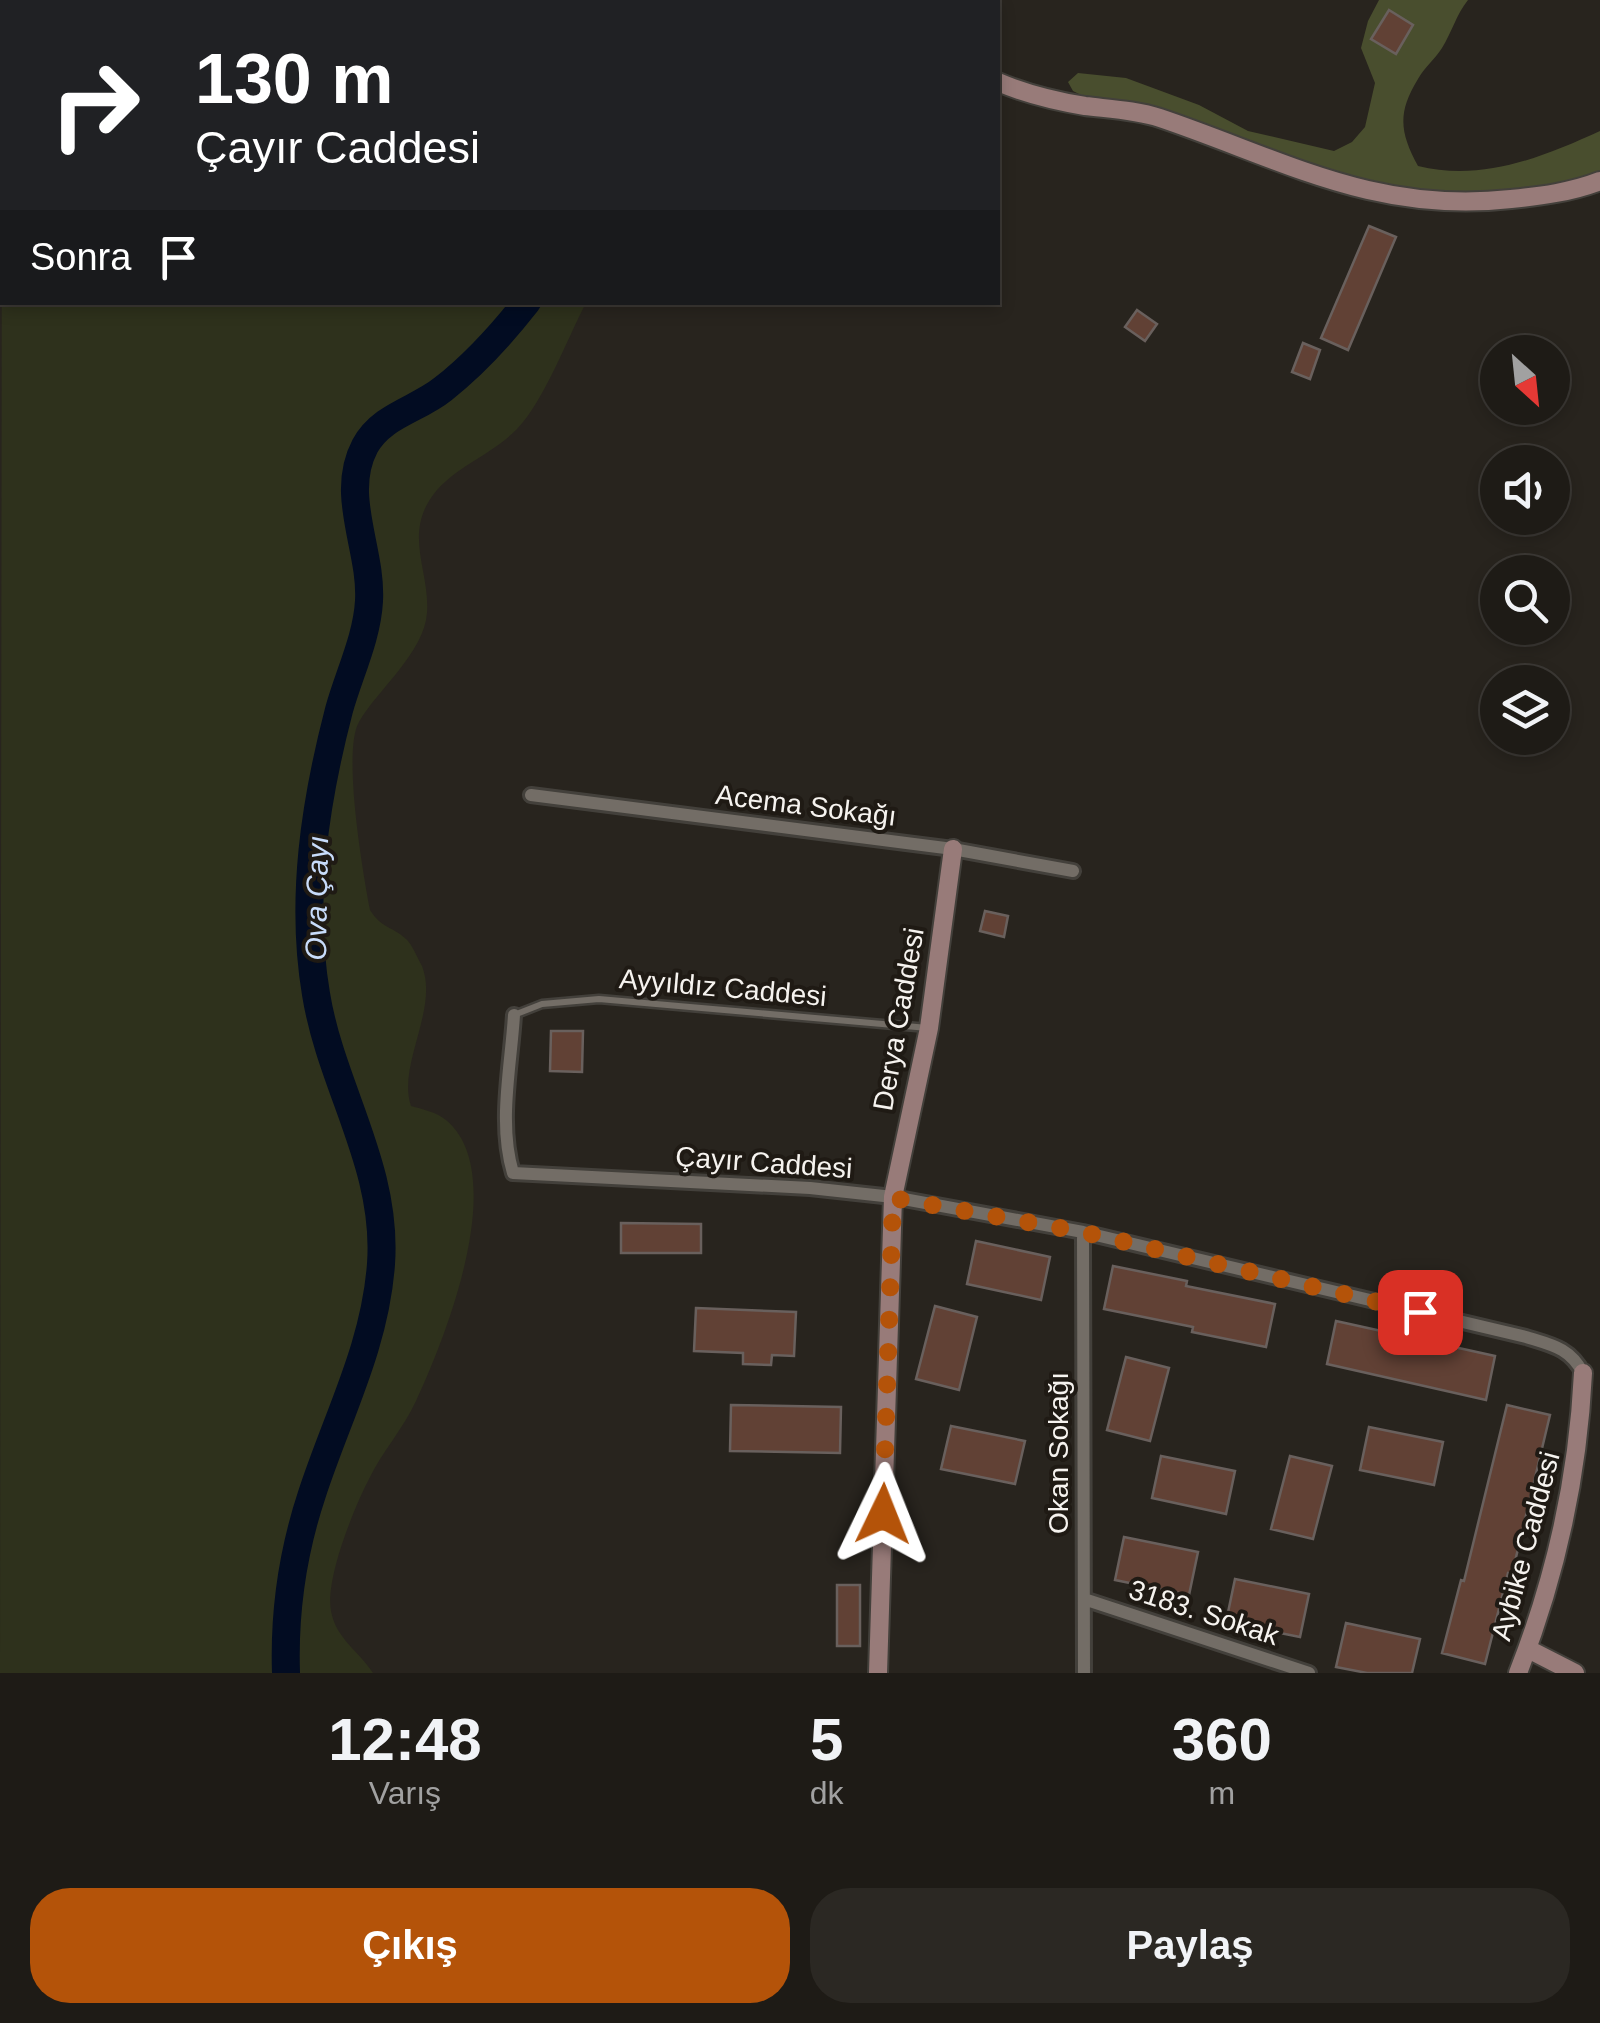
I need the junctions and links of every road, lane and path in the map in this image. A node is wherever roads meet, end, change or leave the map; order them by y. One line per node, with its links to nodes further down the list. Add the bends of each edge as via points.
1 (1000, 83): 2 (street, via 1041,98 1160,118 1378,195 1493,201)
2 (1600, 181)
3 (530, 795): 4 (street, Acema Sokağı)
4 (952, 849): 5 (street, Acema Sokağı); 7 (street, Derya Caddesi)
5 (1074, 871)
6 (514, 1015): 7 (lane, Ayyıldız Caddesi, via 566,1000 599,999); 8 (street, Çayır Caddesi, via 506,1128 513,1173)
7 (929, 1028): 8 (street, Derya Caddesi)
8 (893, 1198): 9 (street, Çayır Caddesi); 13 (street, Derya Caddesi)
9 (1083, 1232): 10 (street, Çayır Caddesi, via 1526,1337 1575,1358); 11 (street, Okan Sokağı)
10 (1584, 1373): 12 (street, Aybike Caddesi, via 1572,1494)
11 (1084, 1599): 14 (street, Okan Sokağı); 15 (street, 3183. Sokak)
12 (1528, 1649): 16 (street, Aybike Caddesi); 17 (street)
13 (879, 1673)
14 (1084, 1673)
15 (1309, 1673)
16 (1518, 1673)
17 (1575, 1673)

